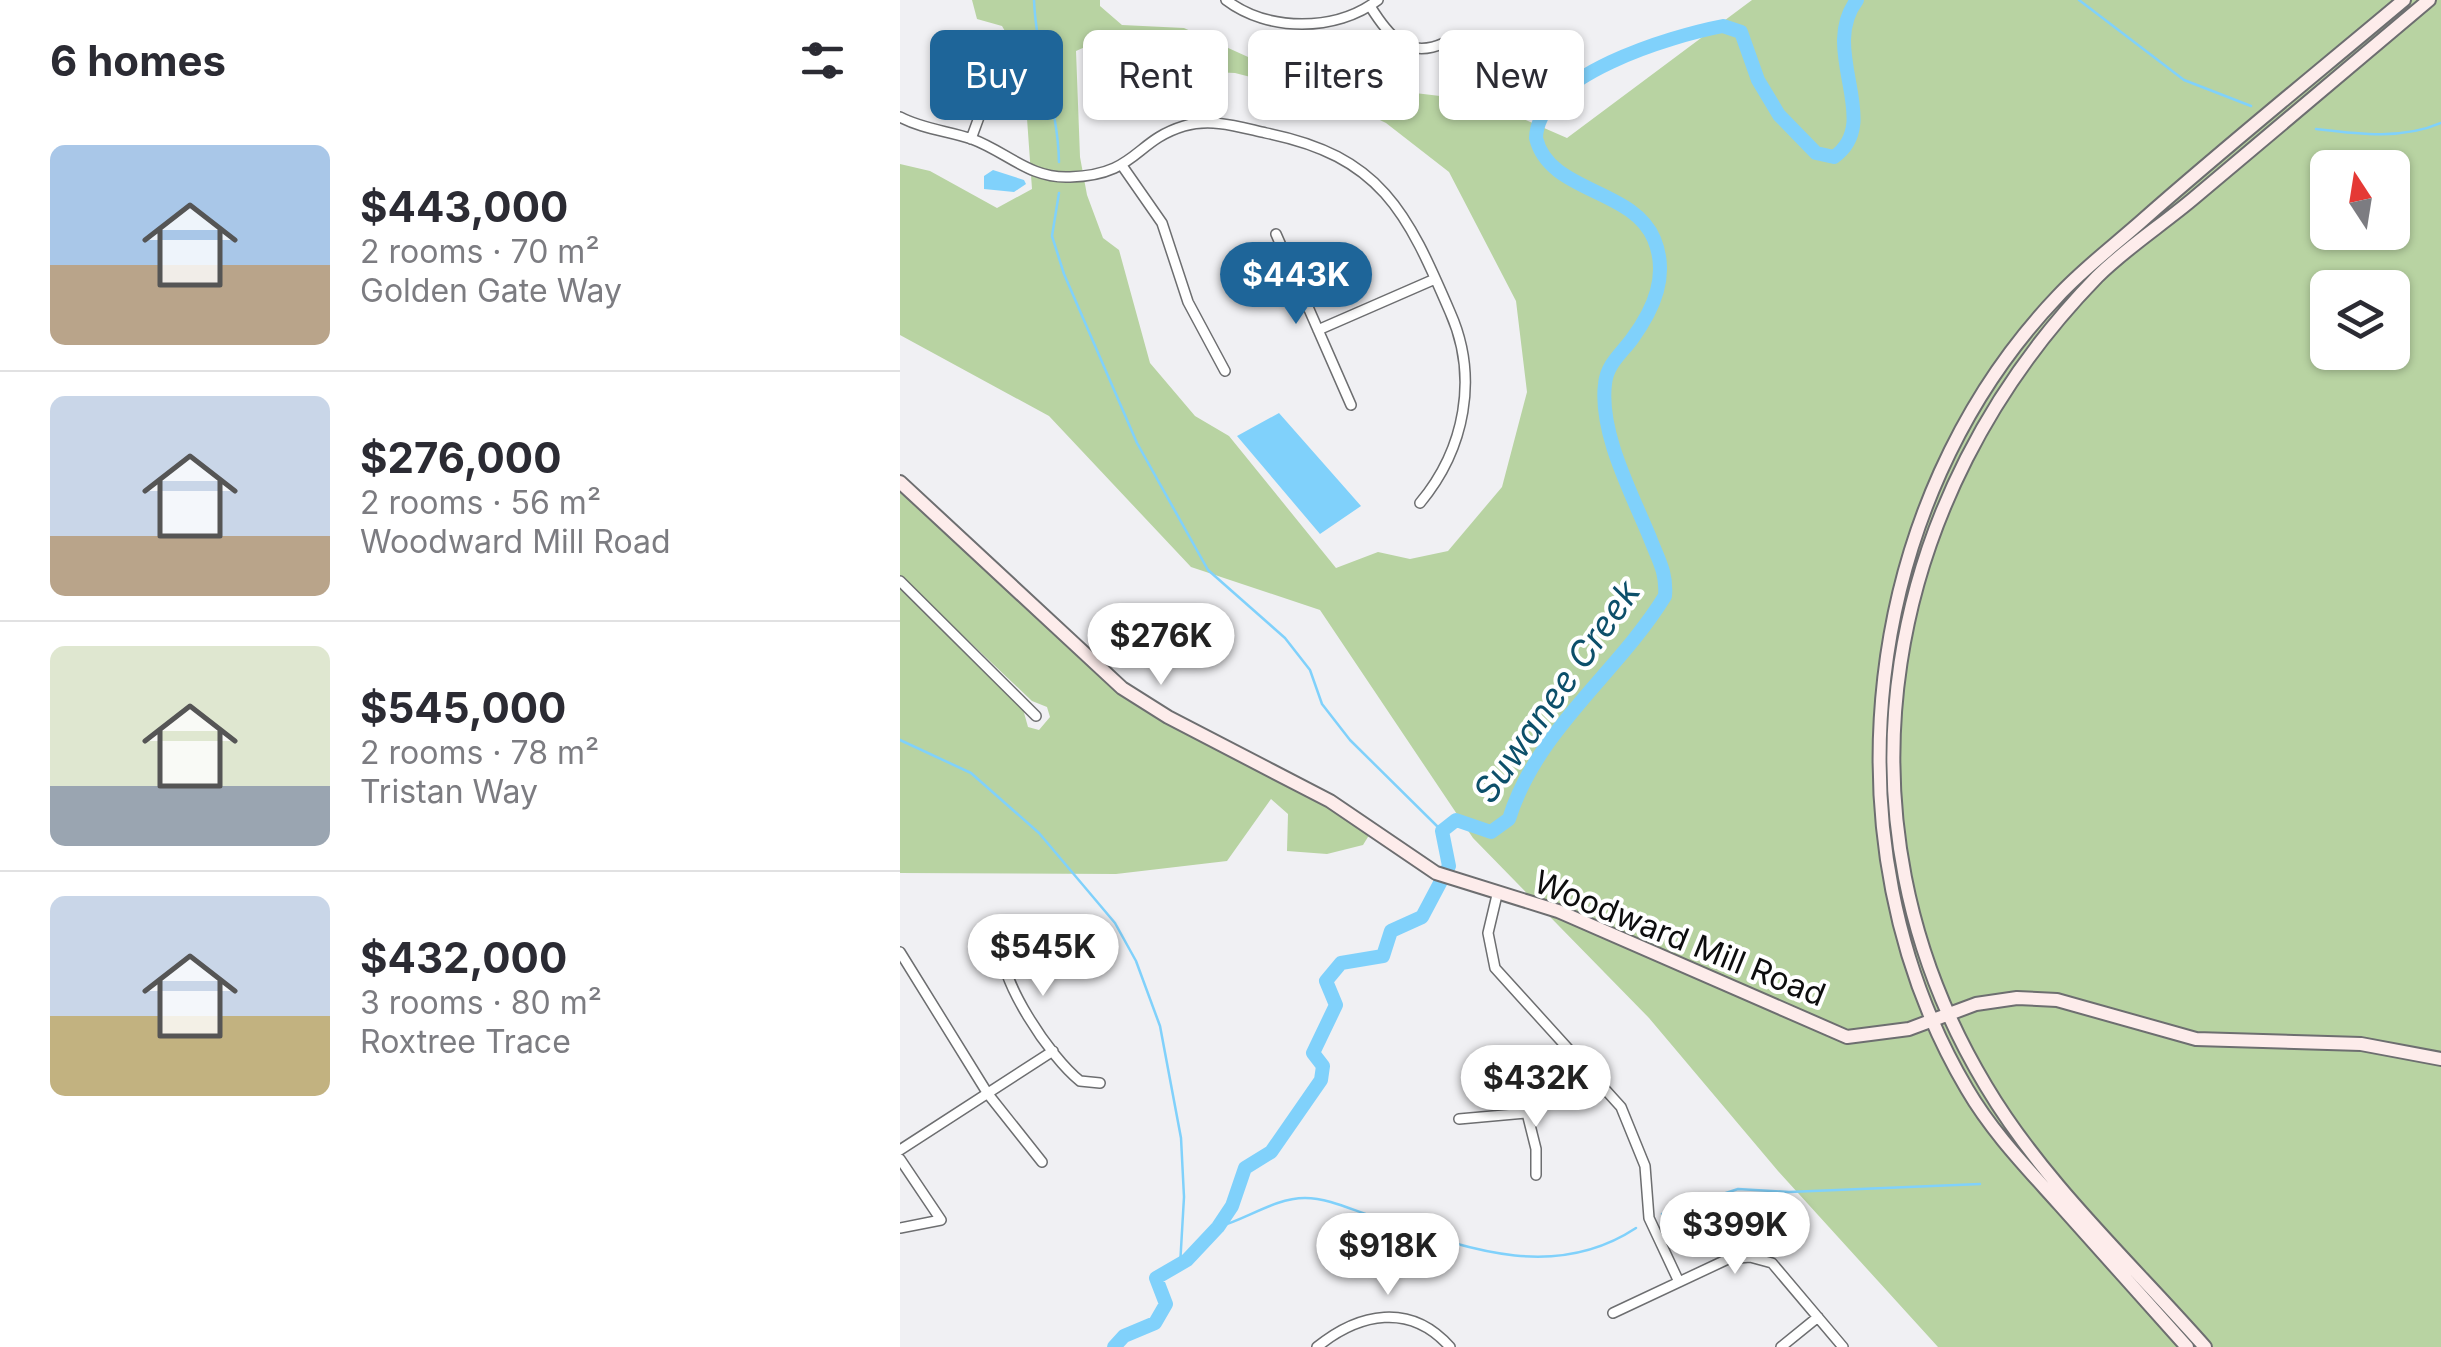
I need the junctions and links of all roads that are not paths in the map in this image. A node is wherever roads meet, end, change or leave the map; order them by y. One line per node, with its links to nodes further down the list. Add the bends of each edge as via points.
1 (1226, 0): 6 (street)
2 (1247, 0): 6 (street)
3 (2404, 0): 22 (main road, via 2057,296 1999,370 1951,449 1914,536 1890,626 1880,715 1880,798)
4 (2429, 0): 25 (main road, via 2100,274 1986,416 1935,521 1905,628 1896,706 1894,798 1904,881)
5 (1374, 3): 6 (street, via 1338,20 1306,24); 7 (street, via 1400,44)
6 (1240, 9)
7 (1439, 44)
8 (900, 117): 10 (street)
9 (978, 120): 10 (street)
10 (972, 139): 11 (street, via 1044,176 1102,175)
11 (1123, 167): 13 (street, via 1168,133 1199,123 1311,143 1354,163 1389,194 1414,230); 15 (street, via 1162,223 1190,308)
12 (1276, 234): 14 (street)
13 (1434, 279): 14 (street); 18 (street, via 1460,340 1465,402 1453,450)
14 (1318, 330): 16 (street)
15 (1225, 370)
16 (1351, 405)
17 (900, 482): 21 (main road, Woodward Mill Road, via 1122,688 1330,801 1436,873)
18 (1420, 503)
19 (900, 581): 20 (street)
20 (1036, 716)
21 (1497, 896): 29 (main road, Woodward Mill Road, via 1558,911 1847,1037); 34 (street, via 1488,933 1495,968)
22 (1908, 947): 28 (main road); 29 (main road, via 1921,1005)
23 (900, 952): 36 (street)
24 (1078, 966): 31 (street, via 1063,948 1038,940 1001,942 1008,981)
25 (1936, 981): 26 (main road, via 1951,998); 27 (main road)
26 (1976, 1004): 27 (main road, Woodward Mill Road); 30 (main road, via 1961,1016); 32 (main road, Woodward Mill Road, via 2057,1000 2196,1038 2360,1044)
27 (1947, 1012): 28 (main road, Woodward Mill Road); 30 (main road)
28 (1933, 1018): 29 (main road, Woodward Mill Road); 33 (main road)
29 (1909, 1029): 33 (main road, via 1936,1040)
30 (1966, 1049): 52 (main road, via 2023,1142)
31 (1052, 1051): 35 (street, via 1080,1081); 36 (street)
32 (2441, 1059)
33 (1953, 1061): 51 (main road, via 2006,1145)
34 (1584, 1066): 37 (street); 44 (street, via 1622,1107 1634,1134 1650,1218)
35 (1100, 1083)
36 (988, 1094): 39 (street); 41 (street)
37 (1527, 1113): 38 (street); 42 (street)
38 (1459, 1119)
39 (900, 1150)
40 (900, 1159): 43 (street, via 941,1220)
41 (1042, 1162)
42 (1536, 1176)
43 (900, 1228)
44 (1679, 1282): 45 (street); 46 (street, via 1728,1258 1750,1257 1772,1263)
45 (1613, 1313)
46 (1818, 1317): 49 (street); 50 (street)
47 (1317, 1347): 48 (street, via 1343,1326 1397,1317)
48 (1450, 1347)
49 (1781, 1347)
50 (1843, 1347)
51 (2187, 1347)
52 (2205, 1347)

